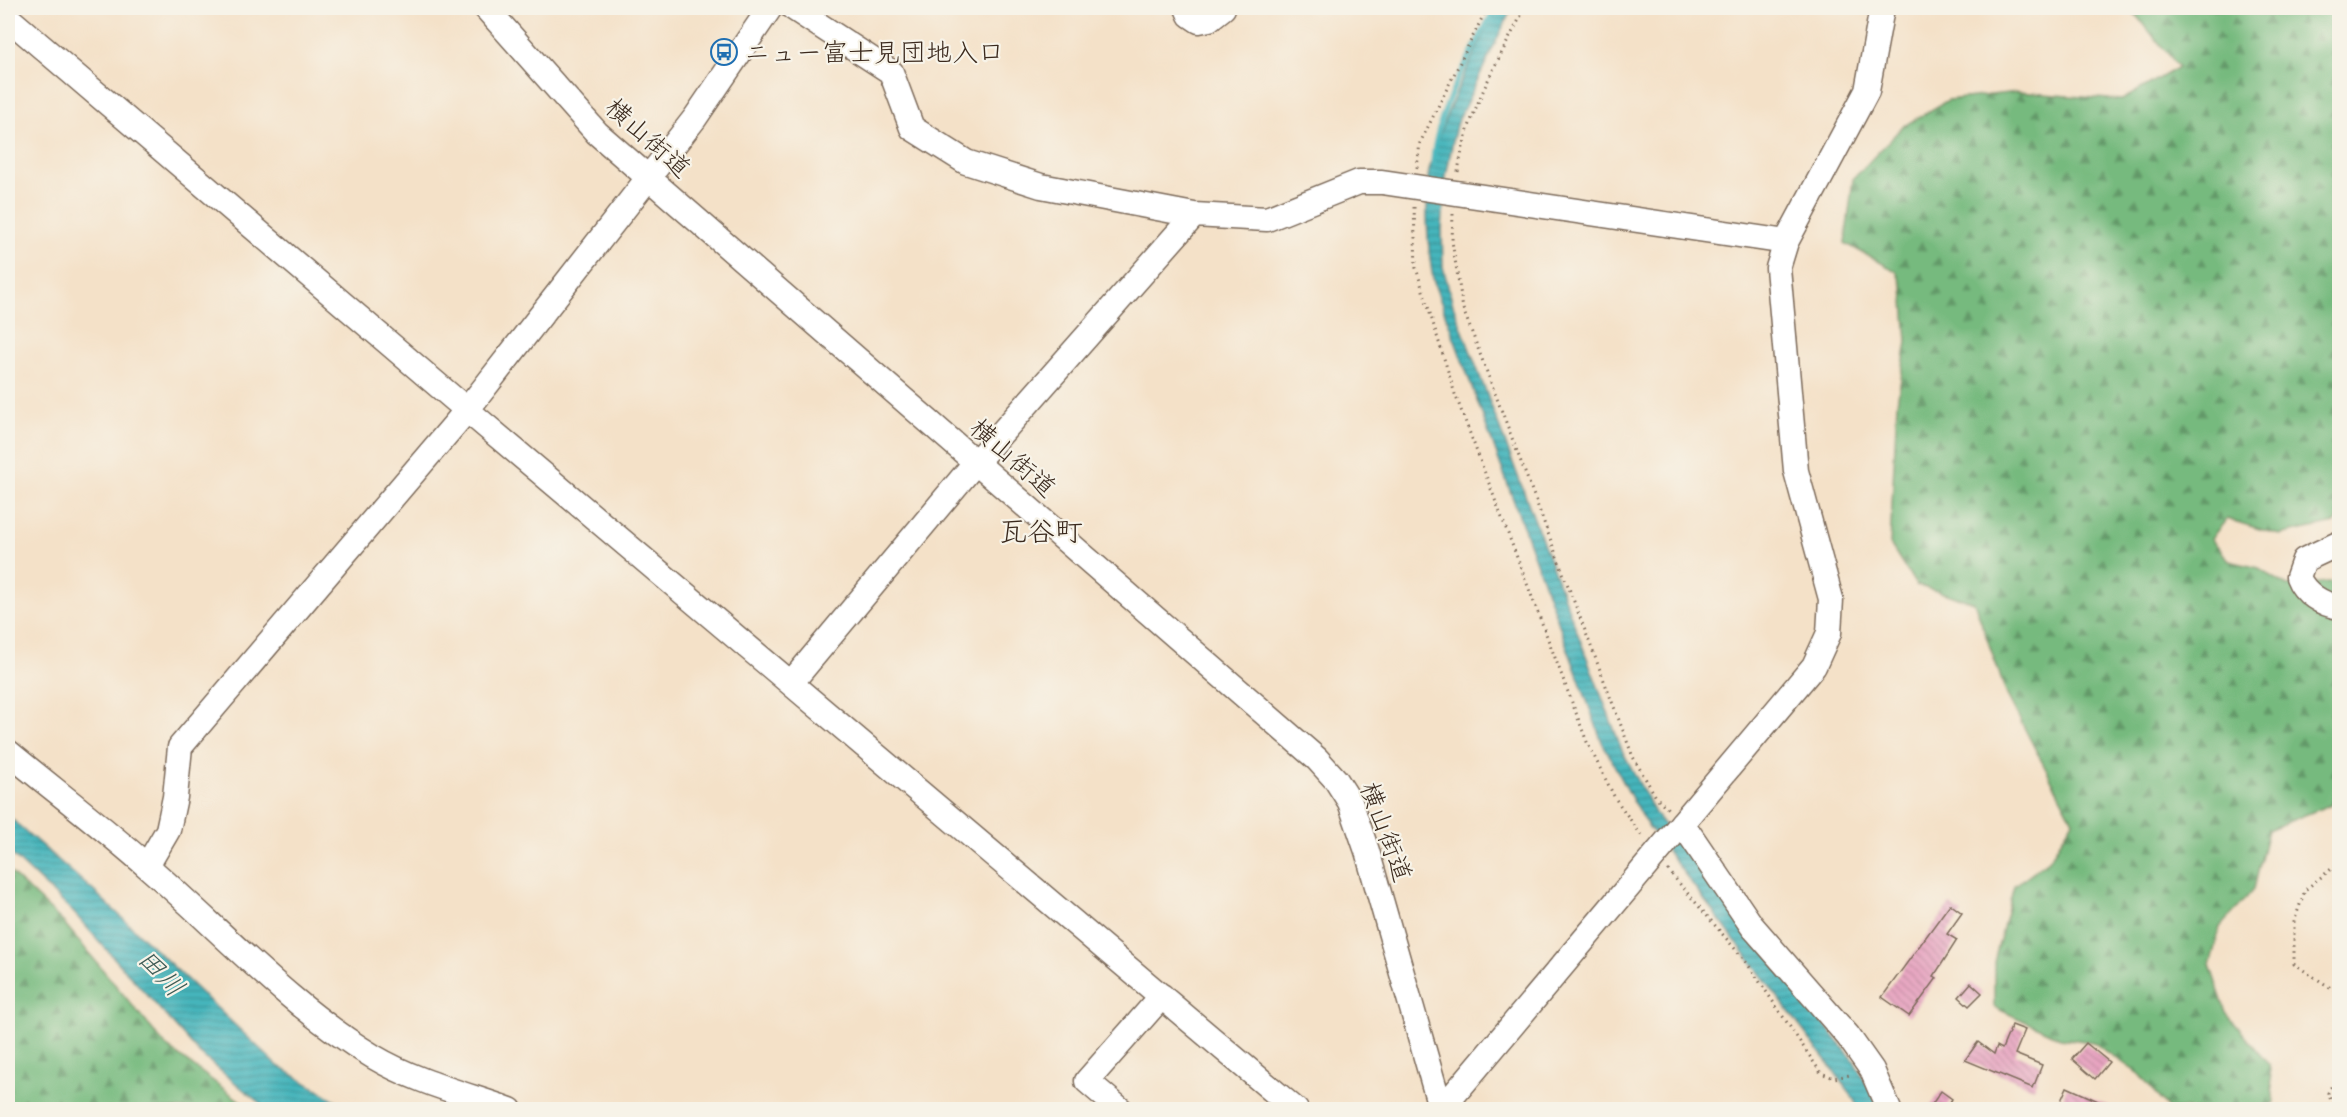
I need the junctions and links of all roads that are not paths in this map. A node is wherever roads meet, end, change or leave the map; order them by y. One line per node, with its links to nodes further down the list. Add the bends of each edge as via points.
1 (486, 8): 8 (street, 横山街道, via 597,134)
2 (770, 8): 8 (street)
3 (793, 8): 9 (street, via 891,72 912,128 966,162 1041,186)
4 (1187, 8): 5 (street, via 1199,21 1209,19)
5 (1223, 8)
6 (1882, 8): 10 (street, via 1866,91)
7 (8, 18): 11 (street)
8 (649, 179): 11 (street); 12 (street, 横山街道)
9 (1194, 215): 10 (street, via 1267,219 1359,182 1382,182); 12 (street)
10 (1786, 242): 17 (street, via 1778,268 1796,471 1831,599 1829,633 1814,666)
11 (467, 410): 15 (street); 18 (street, via 180,747 168,830)
12 (975, 463): 15 (street); 23 (street, 横山街道, via 1317,759 1336,780 1350,802 1367,851)
13 (2340, 543): 14 (street, via 2304,560 2298,577 2302,588 2314,597)
14 (2340, 607)
15 (791, 683): 19 (street)
16 (8, 752): 18 (street)
17 (1682, 823): 23 (street); 24 (street, via 1752,926 1848,1036 1872,1070)
18 (147, 866): 20 (street, via 268,976 375,1058)
19 (1162, 996): 21 (street, via 1087,1081); 22 (street)
20 (510, 1110)
21 (1121, 1110)
22 (1296, 1110)
23 (1441, 1110)
24 (1888, 1110)

